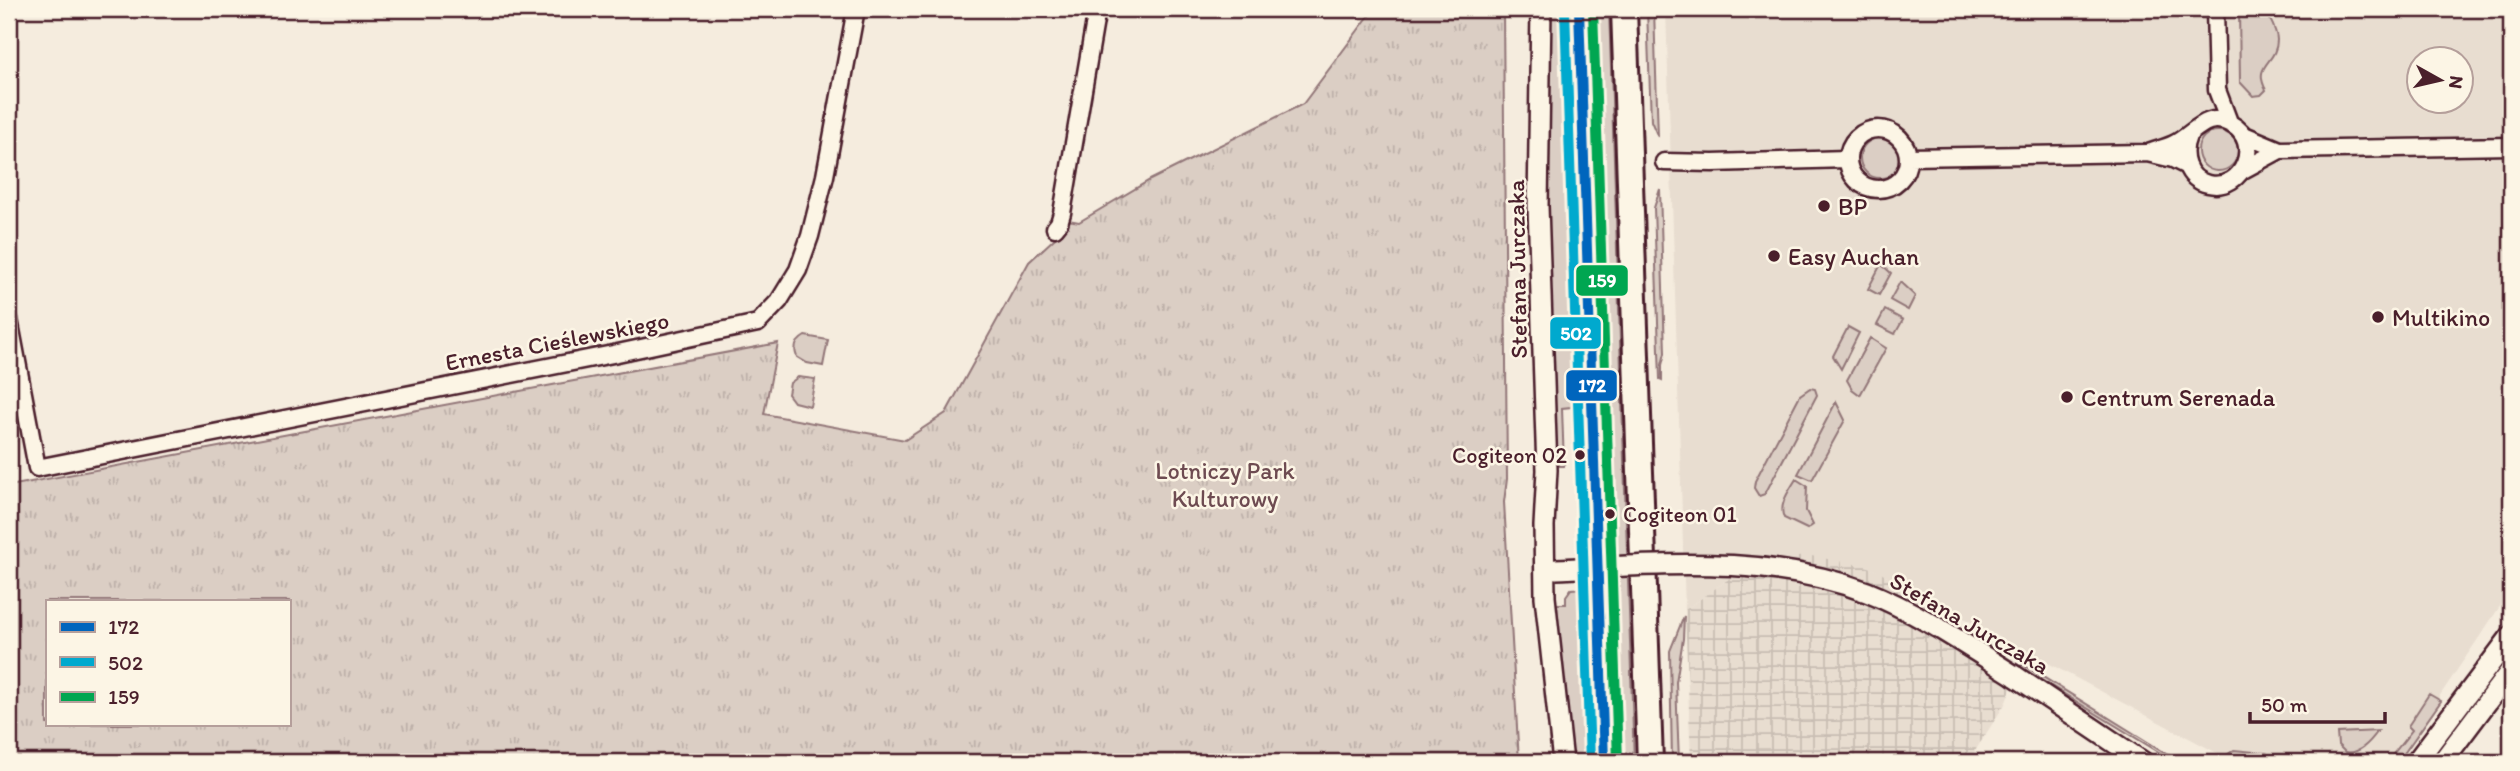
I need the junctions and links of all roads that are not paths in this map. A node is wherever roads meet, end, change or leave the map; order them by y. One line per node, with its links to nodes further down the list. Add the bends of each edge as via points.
1 (856, 9): 21 (street, Ernesta Cieślewskiego, via 810,236 798,270 779,301 758,323 37,468)
2 (1097, 9): 20 (street, via 1062,213)
3 (1541, 9): 22 (street, Stefana Jurczaka, via 1538,206)
4 (1579, 9): 26 (main road)
5 (1624, 9): 27 (main road)
6 (2215, 9): 7 (street)
7 (2217, 90): 8 (street); 9 (street)
8 (2229, 122): 9 (street); 10 (street)
9 (2201, 124): 11 (street)
10 (2242, 134): 13 (street); 19 (street, via 2248,151)
11 (2188, 136): 14 (street); 18 (street)
12 (2511, 146): 13 (street)
13 (2280, 150): 19 (street)
14 (2147, 153): 15 (street); 18 (street)
15 (1909, 157): 16 (street, via 1897,135 1878,128 1858,136); 16 (street, via 1900,180 1878,189 1855,179)
16 (1847, 159): 17 (street)
17 (1664, 162)
18 (2187, 166): 19 (street, via 2199,181 2218,185)
19 (2243, 170)
20 (1055, 228)
21 (9, 319)
22 (1551, 570): 25 (street, Stefana Jurczaka, via 1546,604); 28 (street, Stefana Jurczaka, bridge, via 1759,566 1867,593 1903,609 2015,676)
23 (2511, 636): 29 (street)
24 (2511, 670): 30 (street)
25 (1563, 762)
26 (1604, 762)
27 (1650, 762)
28 (2143, 762)
29 (2416, 762)
30 (2442, 762)

